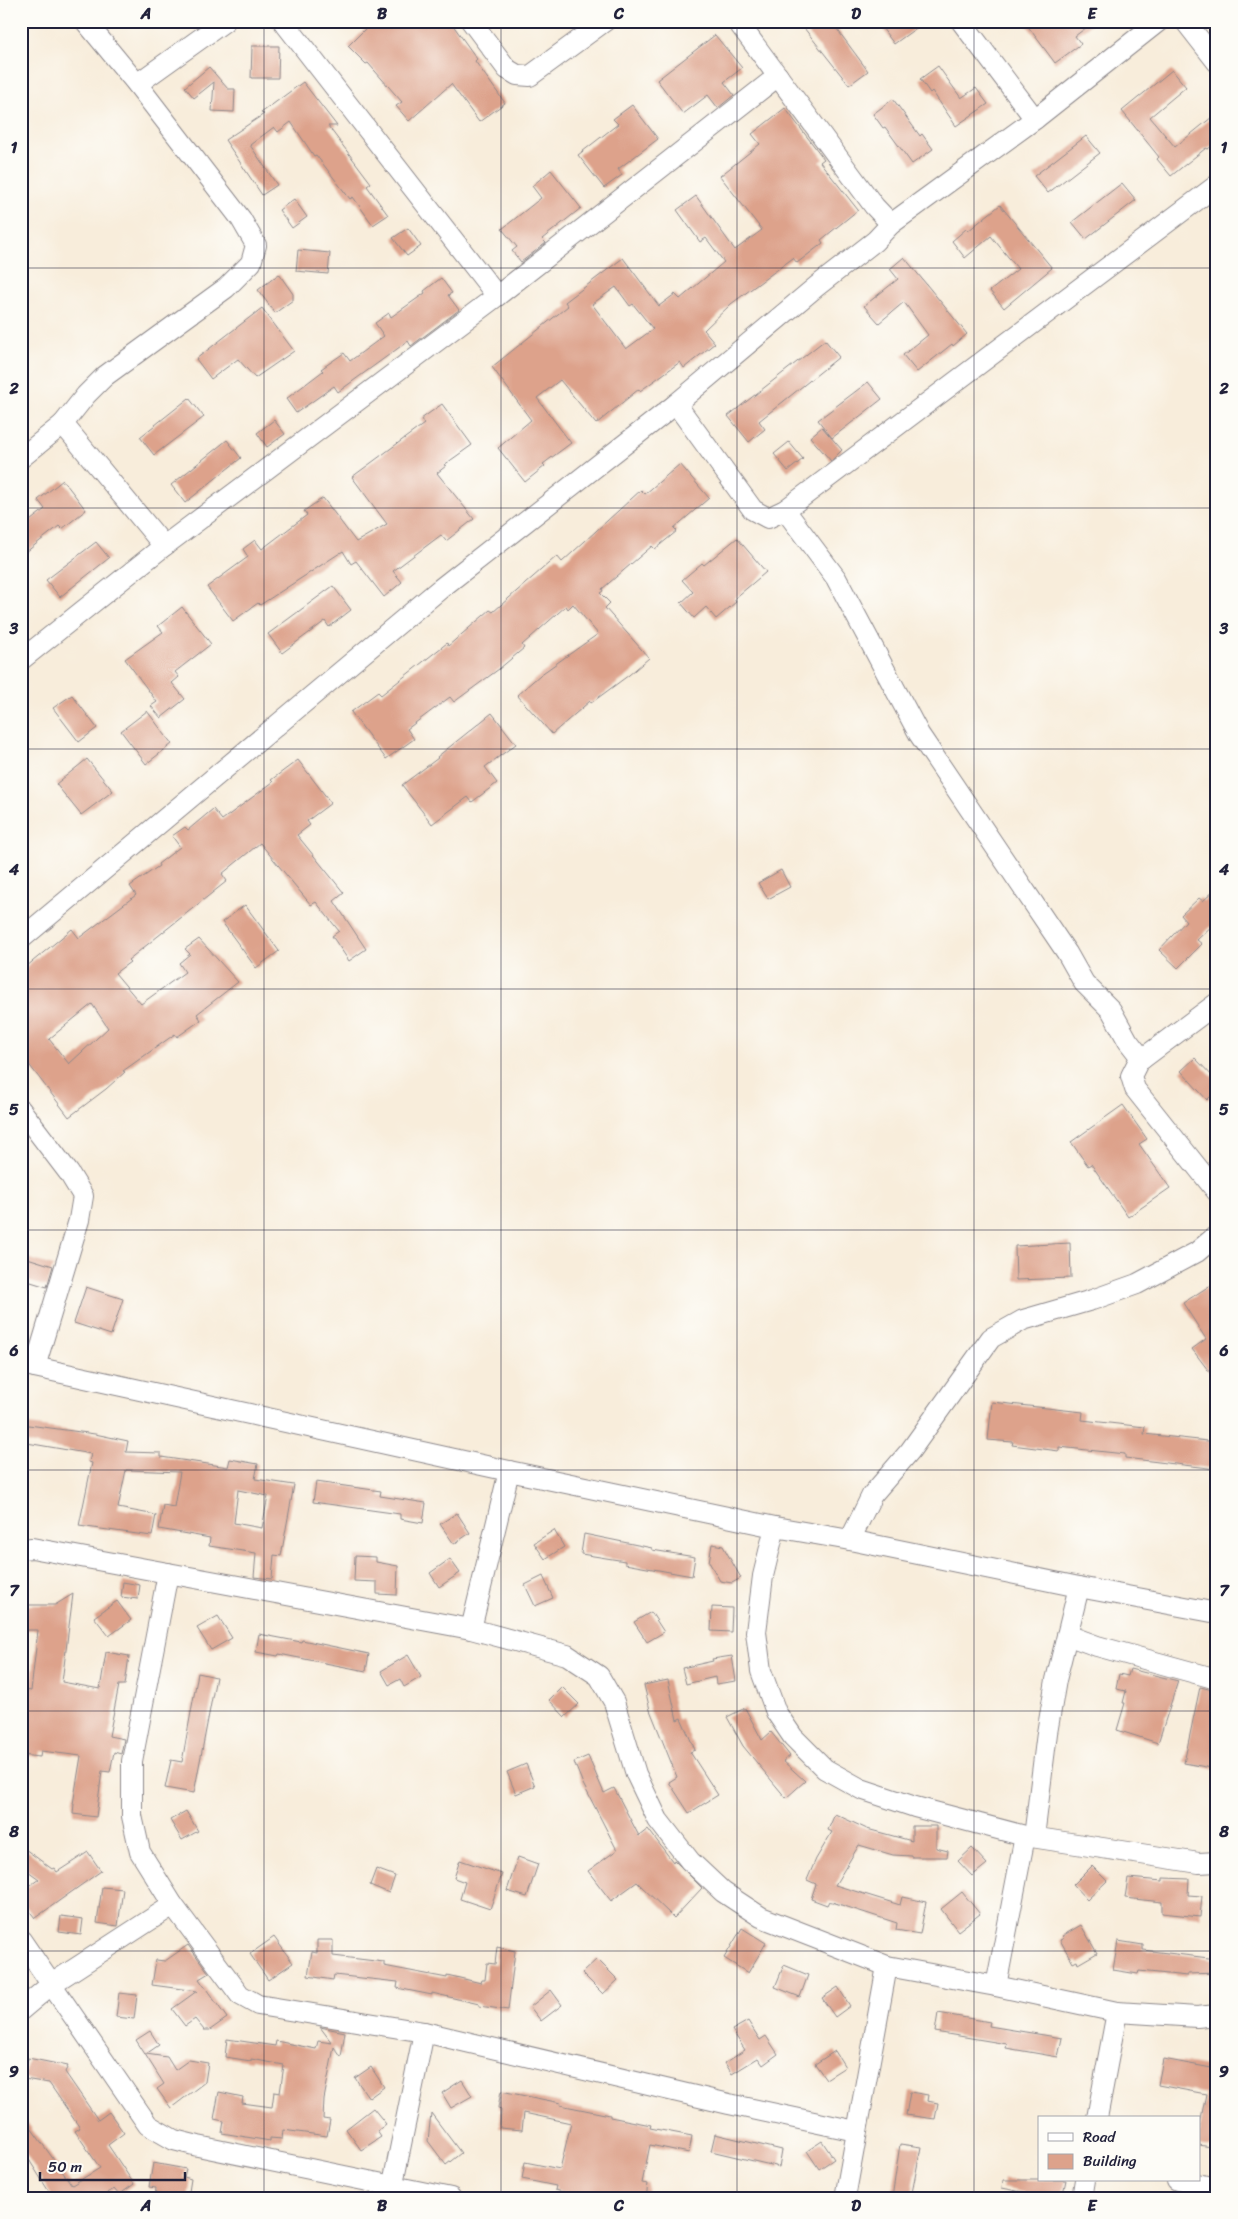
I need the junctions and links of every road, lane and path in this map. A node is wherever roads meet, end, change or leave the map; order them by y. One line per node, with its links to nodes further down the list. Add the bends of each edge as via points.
1 (85, 21): 12 (street)
2 (225, 21): 12 (street)
3 (282, 21): 16 (street)
4 (471, 21): 5 (street, via 507,69 517,75 530,76)
5 (605, 21)
6 (737, 21): 11 (street)
7 (961, 21): 13 (street)
8 (1158, 21): 13 (street)
9 (1185, 21): 10 (street)
10 (1217, 62)
11 (778, 76): 15 (street, via 874,206); 16 (street)
12 (137, 84): 18 (street, via 241,219 256,244 251,263 226,288 105,376)
13 (1036, 119): 15 (street)
14 (1217, 185): 20 (street)
15 (891, 224): 17 (street, via 875,241)
16 (497, 296): 21 (street)
17 (676, 404): 20 (street, via 753,510 768,518); 23 (street, via 440,589)
18 (63, 424): 19 (street); 21 (street)
19 (21, 458)
20 (785, 510): 25 (street, via 836,578 919,734 1084,983 1111,1010)
21 (164, 546): 22 (street)
22 (21, 660)
23 (21, 939)
24 (1217, 1003): 25 (street)
25 (1142, 1059): 27 (street, via 1131,1076 1135,1089)
26 (21, 1110): 29 (street, via 83,1196 79,1220)
27 (1217, 1192)
28 (1217, 1235): 32 (street, via 1197,1252 1136,1284 1024,1320 991,1338 910,1451 872,1495)
29 (28, 1366): 30 (street)
30 (508, 1471): 31 (street); 37 (street)
31 (775, 1527): 32 (street); 40 (street, via 763,1576 756,1632 761,1671 776,1712 793,1737 825,1769 861,1789 915,1807)
32 (850, 1540): 35 (street)
33 (21, 1549): 34 (street, via 32,1548)
34 (168, 1573): 37 (street); 42 (street, via 132,1761 132,1816 140,1852)
35 (1079, 1587): 36 (street); 38 (street)
36 (1217, 1613)
37 (471, 1629): 44 (street, via 567,1655 598,1676 614,1702 636,1774 658,1820 690,1861 723,1892 762,1917)
38 (1067, 1634): 39 (street); 40 (street, via 1056,1680)
39 (1217, 1680)
40 (1030, 1836): 41 (street, via 1199,1863); 46 (street)
41 (1217, 1862)
42 (173, 1906): 45 (street); 50 (street, via 240,1995 258,2005)
43 (21, 1940): 45 (street)
44 (887, 1966): 46 (street); 52 (street)
45 (53, 1983): 47 (street); 56 (street, via 148,2125 174,2140)
46 (996, 1986): 48 (street)
47 (21, 2010)
48 (1117, 2012): 49 (street, via 1198,2017); 51 (street)
49 (1217, 2015)
50 (424, 2032): 52 (street); 56 (street)
51 (1097, 2116)
52 (856, 2131): 58 (street)
53 (1085, 2182): 59 (street)
54 (1187, 2182): 55 (street)
55 (1217, 2188)
56 (391, 2192): 57 (street)
57 (451, 2198)
58 (845, 2198)
59 (1082, 2198)

